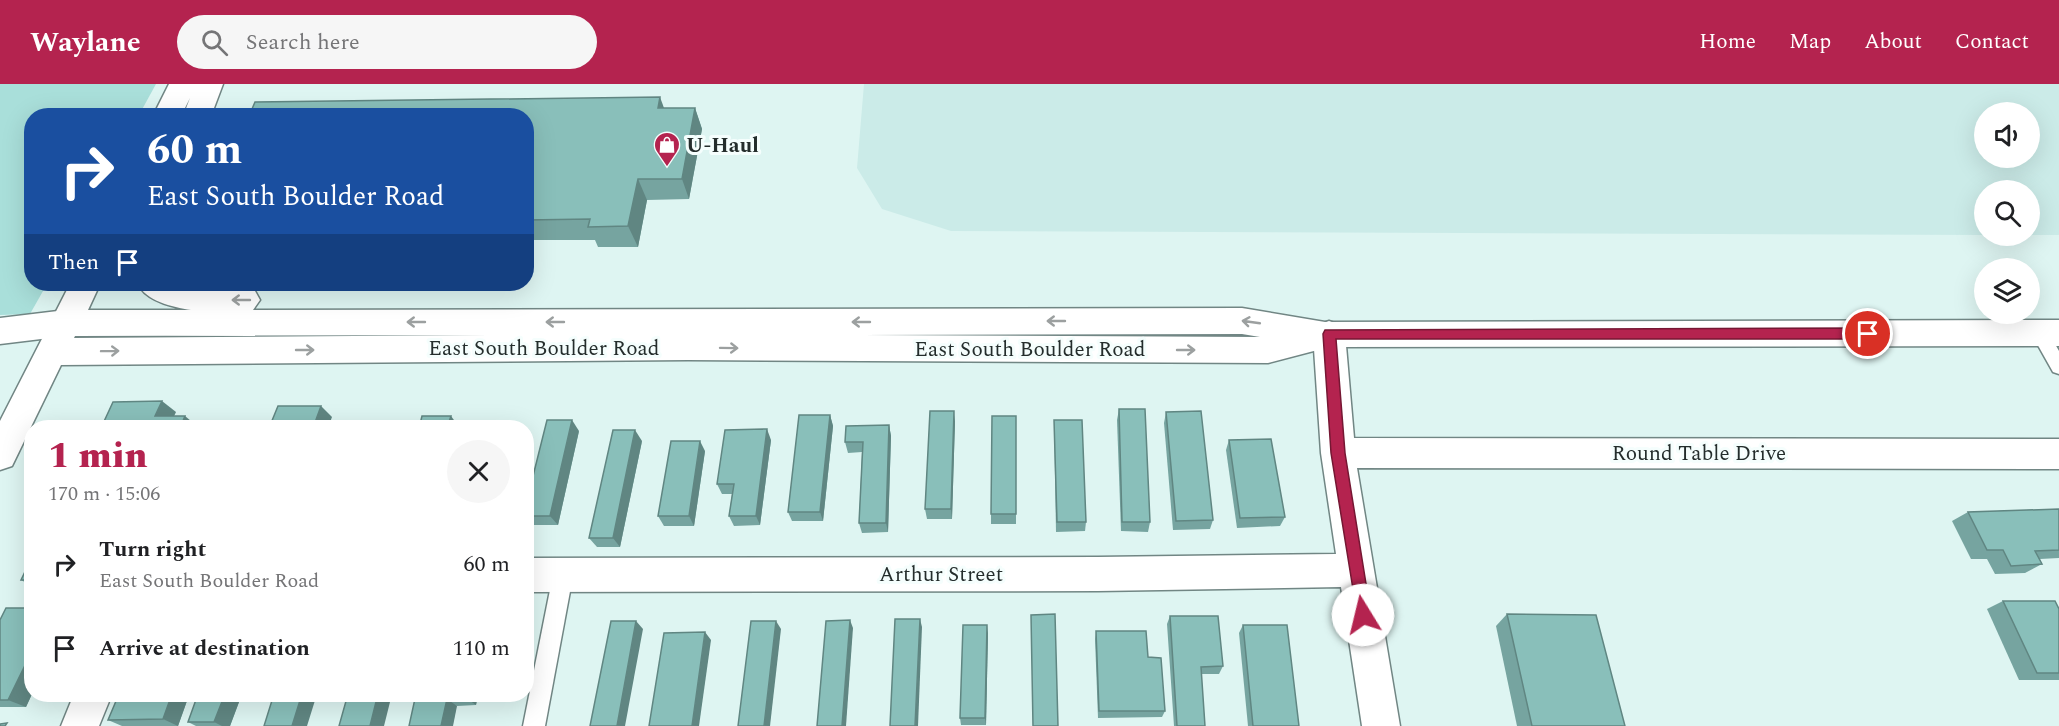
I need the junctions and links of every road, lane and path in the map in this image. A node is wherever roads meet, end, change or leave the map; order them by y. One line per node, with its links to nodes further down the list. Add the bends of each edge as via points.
1 (183, 84): 3 (main road)
2 (209, 84): 4 (main road)
3 (171, 108)
4 (200, 108)
5 (82, 291): 7 (main road)
6 (165, 291): 8 (main road, East South Boulder Road, one-way to 6, via 564,300 204,300)
7 (66, 322): 8 (main road, East South Boulder Road, one-way to 7); 9 (main road, East South Boulder Road); 13 (main road)
8 (697, 322): 11 (main road, one-way to 8, via 1242,321)
9 (0, 331)
10 (2049, 333): 11 (main road, East South Boulder Road); 14 (lane)
11 (1329, 334): 13 (main road, East South Boulder Road, one-way to 11, via 688,347 1268,350); 15 (main road)
12 (0, 343): 13 (main road, East South Boulder Road)
13 (51, 352): 17 (main road)
14 (2059, 367)
15 (1338, 453): 16 (main road, Round Table Drive); 18 (main road)
16 (2059, 454)
17 (0, 455)
18 (1356, 570): 20 (main road, Arthur Street); 24 (main road)
19 (534, 575): 20 (main road, Arthur Street)
20 (562, 575): 23 (lane)
21 (90, 702): 22 (main road)
22 (80, 726)
23 (534, 726)
24 (1381, 726)

